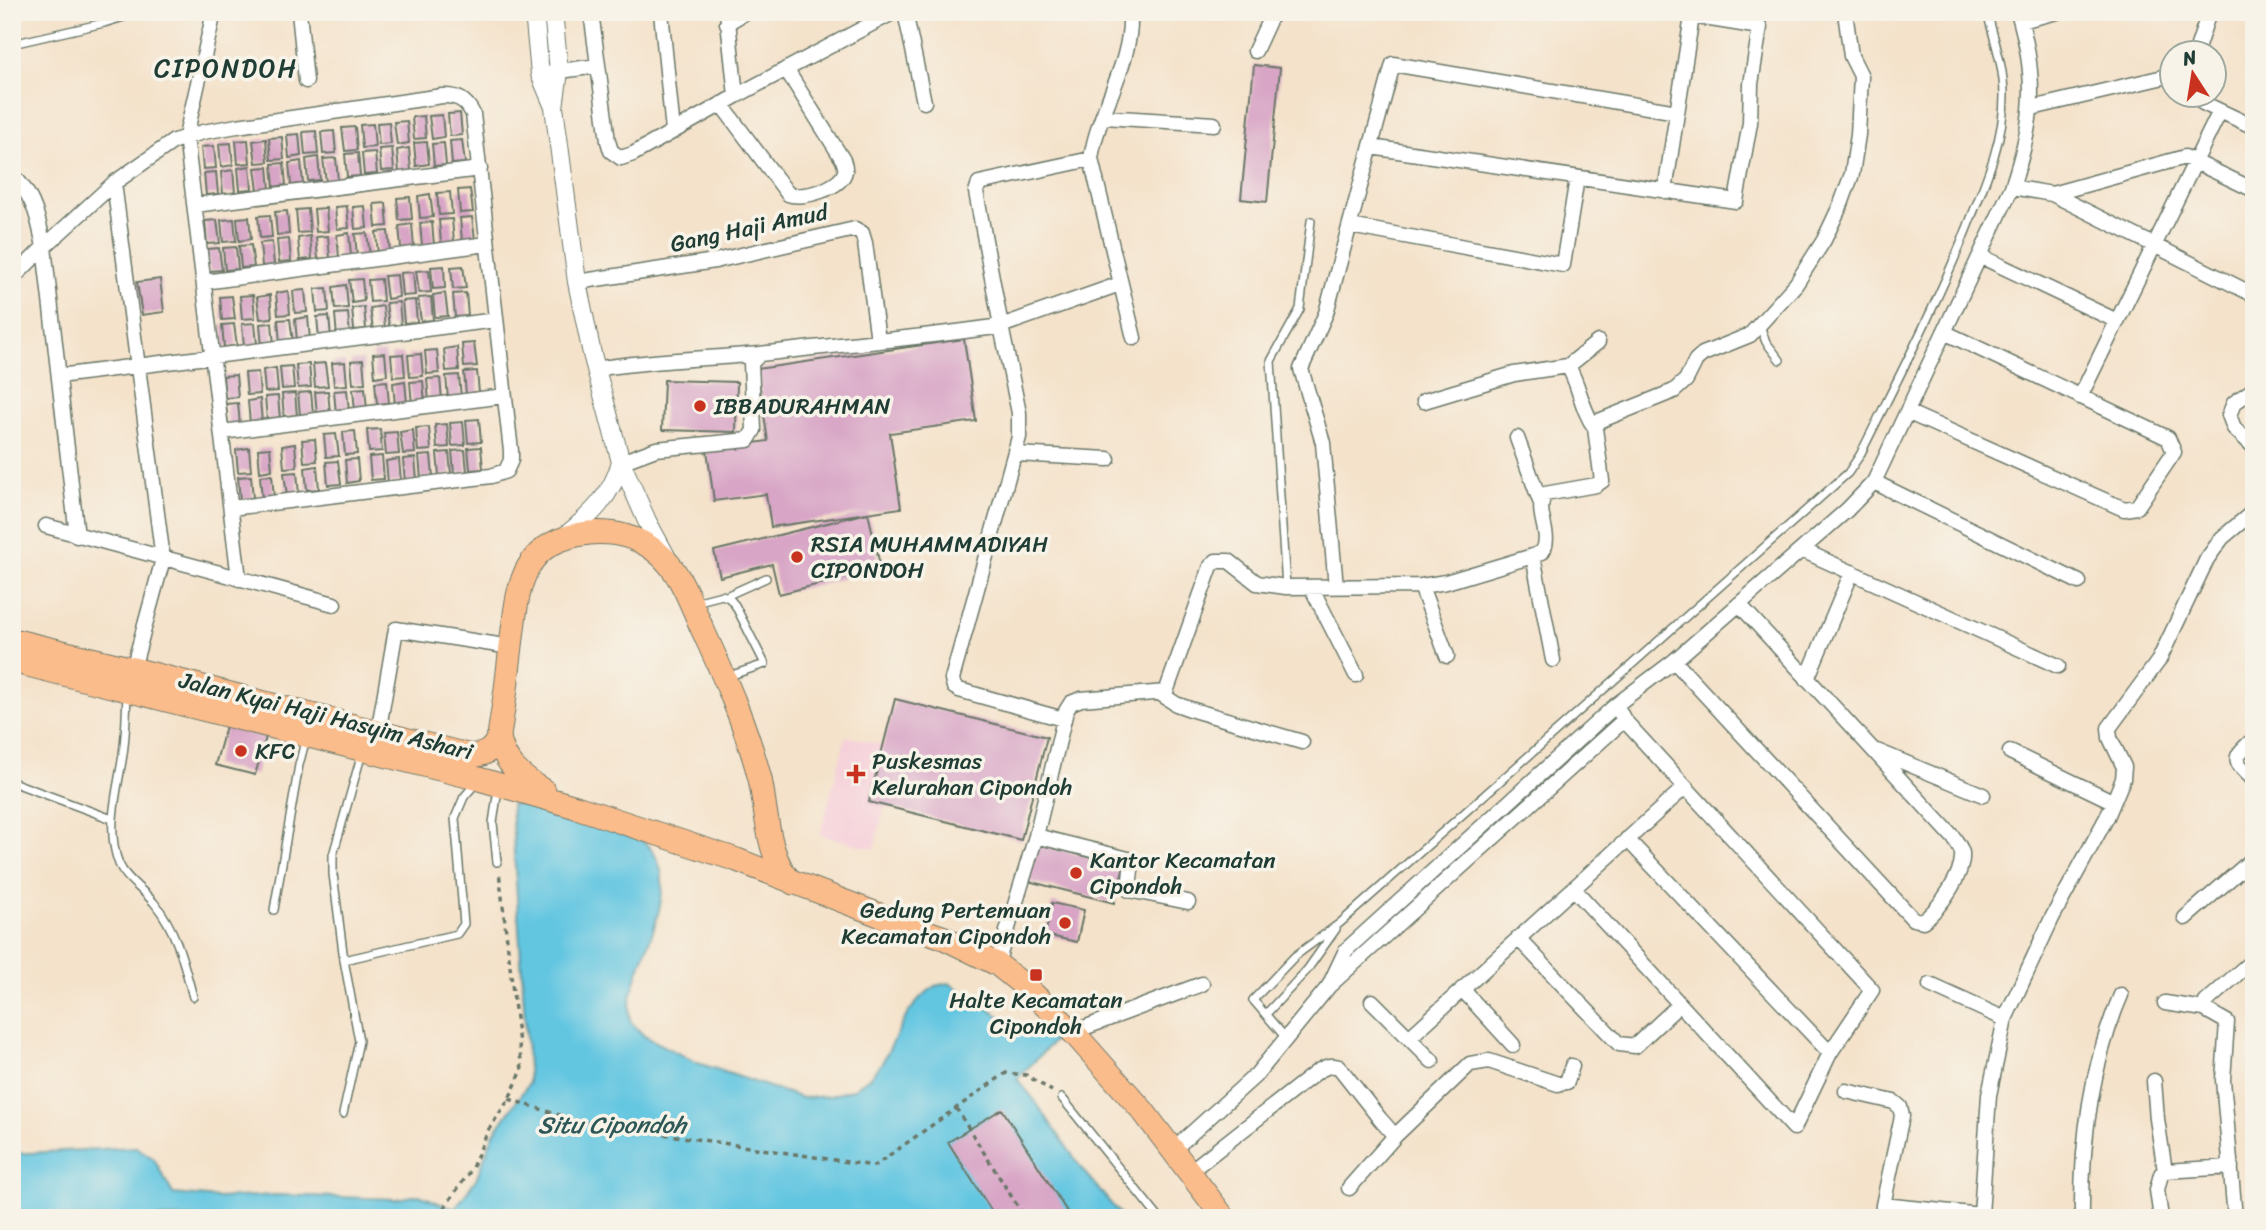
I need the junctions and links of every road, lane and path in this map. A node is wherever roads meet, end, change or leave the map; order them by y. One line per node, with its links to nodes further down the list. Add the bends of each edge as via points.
1 (140, 12): 20 (lane)
2 (214, 12): 40 (street)
3 (299, 12): 27 (street)
4 (534, 12): 25 (street)
5 (553, 12): 24 (street)
6 (592, 12): 22 (street)
7 (661, 12): 39 (street)
8 (746, 12): 18 (street)
9 (894, 12): 23 (street)
10 (905, 12): 29 (street)
11 (1130, 12): 36 (street, via 1126,52)
12 (1273, 12): 21 (street)
13 (1845, 12): 67 (street, via 1851,56 1862,82 1852,174 1810,263)
14 (1987, 12): 155 (lane, via 2004,94 2000,134 1944,286 1849,473)
15 (2057, 12): 17 (street)
16 (2209, 12): 19 (street)
17 (2019, 16): 32 (street, via 2031,69)
18 (727, 17): 28 (street)
19 (2201, 38)
20 (12, 44)
21 (1255, 51)
22 (598, 66): 24 (street); 39 (street, via 608,141 615,155 633,154)
23 (786, 69): 28 (street); 30 (street, via 843,160 843,176 827,188 801,197 788,194)
24 (559, 71): 25 (street); 31 (street)
25 (540, 74): 31 (street)
26 (2158, 78): 32 (street)
27 (306, 81)
28 (736, 96): 30 (street)
29 (923, 103)
30 (721, 104): 39 (street)
31 (554, 107): 60 (street)
32 (2032, 108): 48 (street)
33 (2214, 108): 34 (street)
34 (2220, 111): 38 (street); 43 (street)
35 (1677, 112): 41 (street, via 1393,64); 50 (street); 50 (street, via 1692,16 1760,27 1736,201)
36 (1104, 117): 37 (street); 42 (street)
37 (1214, 124)
38 (2254, 127)
39 (673, 131)
40 (186, 136): 44 (street, via 450,96 462,99 473,114); 47 (street); 52 (street)
41 (1371, 147): 45 (street); 54 (street)
42 (1091, 159): 62 (street); 66 (street, via 979,183 976,192)
43 (2195, 162): 49 (street); 51 (street, via 2185,157); 56 (street)
44 (480, 169): 52 (street); 55 (street)
45 (1577, 178): 50 (street); 54 (street, via 1563,265)
46 (12, 180): 57 (street, via 26,190 37,213)
47 (114, 183): 57 (street); 75 (street)
48 (2012, 187): 51 (street); 58 (street)
49 (2254, 190)
50 (1665, 191)
51 (2052, 194): 56 (street)
52 (195, 205): 61 (street)
53 (1311, 221): 107 (lane, via 1300,310 1271,360)
54 (1350, 226): 109 (street, via 1326,313 1301,369 1323,443)
55 (487, 244): 61 (street); 64 (street)
56 (2154, 245): 63 (street); 65 (street)
57 (44, 247): 59 (street); 78 (street)
58 (1980, 256): 65 (street); 68 (street)
59 (12, 279)
60 (581, 281): 70 (street, Gang Haji Amud, via 715,261 855,229 865,243); 77 (street)
61 (204, 282): 73 (street)
62 (1120, 284): 66 (street); 69 (street)
63 (2254, 295)
64 (496, 320): 73 (street); 80 (street)
65 (2117, 321): 81 (street)
66 (1002, 326): 70 (street); 88 (street, via 1019,413)
67 (1760, 326): 74 (lane); 84 (street, via 1696,360 1674,391 1599,421)
68 (1944, 332): 81 (street); 83 (street)
69 (1134, 338)
70 (878, 340): 72 (street)
71 (1598, 342): 76 (street)
72 (760, 354): 77 (street); 90 (street, via 751,363 754,430 748,440 656,449)
73 (213, 357): 75 (street); 85 (street)
74 (1780, 360)
75 (138, 366): 78 (street); 100 (street)
76 (1568, 366): 82 (street, via 1514,374); 84 (street)
77 (596, 369): 90 (street)
78 (59, 376): 96 (street)
79 (2254, 389): 87 (street, via 2234,403 2229,415 2234,428)
80 (504, 396): 85 (street); 93 (street, via 511,460 501,474)
81 (2080, 397): 83 (street, via 2168,439 2174,452 2137,506 2124,509)
82 (1424, 401)
83 (1907, 412): 91 (street)
84 (1595, 428): 92 (street, via 1600,483 1548,493)
85 (222, 432): 93 (street)
86 (1517, 438): 92 (street)
87 (2254, 447)
88 (1016, 454): 89 (street); 127 (street, via 953,684 958,690)
89 (1108, 459)
90 (621, 462): 97 (street, via 603,501); 102 (street)
91 (1874, 482): 98 (street); 105 (street)
92 (1540, 501): 99 (street, via 1546,543 1542,552)
93 (231, 508): 104 (street)
94 (2254, 512): 141 (street, via 2222,538 2207,559 2159,660 2109,728 2124,767)
95 (46, 526): 96 (street)
96 (77, 536): 100 (street)
97 (555, 544): 102 (main road, Jalan Kyai Haji Hasyim Ashari, via 590,533 625,535 659,553); 115 (main road, Jalan Kyai Haji Hasyim Ashari, via 539,554 523,575)
98 (1802, 550): 101 (street); 113 (street)
99 (1533, 556): 106 (street); 117 (street)
100 (163, 558): 104 (street); 124 (street)
101 (1852, 572): 120 (street); 123 (street)
102 (676, 574): 111 (main road, Jalan Kyai Haji Hasyim Ashari)
103 (766, 578): 110 (lane)
104 (239, 579): 112 (street)
105 (2080, 582)
106 (1421, 586): 109 (street); 116 (street)
107 (1286, 587): 108 (street); 125 (street, via 1258,583 1229,561 1210,566 1168,690)
108 (1311, 587): 109 (street); 121 (street)
109 (1336, 587)
110 (726, 596): 111 (lane); 122 (lane, via 765,664)
111 (695, 601): 122 (main road, Jalan Kyai Haji Hasyim Ashari)
112 (334, 604)
113 (1739, 604): 119 (street); 123 (street)
114 (12, 640): 124 (main road, Jalan Kyai Haji Hasyim Ashari)
115 (511, 647): 130 (main road, Jalan Kyai Haji Hasyim Ashari); 132 (street, via 396,629)
116 (1447, 656)
117 (1553, 660)
118 (12, 661): 124 (main road, Jalan Kyai Haji Hasyim Ashari)
119 (1674, 661): 126 (street); 134 (street, via 1913,919 1923,921 1936,911 1960,870 1962,852)
120 (2058, 666)
121 (1356, 675)
122 (731, 676): 146 (main road, Jalan Kyai Haji Hasyim Ashari)
123 (1807, 679): 134 (street)
124 (130, 680): 129 (main road, Jalan Kyai Haji Hasyim Ashari); 132 (main road, Jalan Kyai Haji Hasyim Ashari); 143 (lane)
125 (1161, 694): 127 (street, via 1081,699 1068,706); 133 (street, via 1193,710)
126 (1616, 705): 128 (street); 162 (street, via 1346,950)
127 (1063, 719): 144 (street)
128 (1624, 720): 139 (street); 162 (street)
129 (306, 736): 132 (main road, Jalan Kyai Haji Hasyim Ashari); 153 (lane)
130 (499, 736): 132 (main road, Jalan Kyai Haji Hasyim Ashari, via 490,751 473,756); 142 (main road, via 512,767 540,789)
131 (2254, 739): 136 (street, via 2236,758)
132 (370, 741): 138 (main road, Jalan Kyai Haji Hasyim Ashari); 158 (lane, via 333,855)
133 (1302, 742)
134 (1872, 749): 140 (street)
135 (2010, 752): 141 (street)
136 (2254, 780)
137 (12, 782): 143 (lane)
138 (489, 782): 142 (main road, Jalan Kyai Haji Hasyim Ashari); 149 (lane); 158 (lane, via 464,797 455,818 464,924 457,934)
139 (1685, 787): 145 (street); 176 (street, via 1872,990)
140 (1983, 795)
141 (2112, 802): 171 (street)
142 (576, 807): 148 (main road, Jalan Kyai Haji Hasyim Ashari)
143 (112, 819): 165 (lane, via 118,862 167,920)
144 (1035, 836): 152 (street, via 1132,860 1129,890); 159 (street)
145 (1627, 839): 151 (street); 176 (street)
146 (772, 842): 148 (main road, via 759,858); 150 (main road, Jalan Kyai Haji Hasyim Ashari, via 780,867)
147 (2254, 858): 154 (street)
148 (737, 860): 150 (main road, Jalan Kyai Haji Hasyim Ashari)
149 (498, 862): 182 (path, via 522,1070)
150 (795, 884): 159 (main road, Jalan Kyai Haji Hasyim Ashari, via 942,937)
151 (1573, 888): 156 (street); 168 (street)
152 (1188, 902)
153 (274, 909)
154 (2185, 918)
155 (1340, 923): 170 (lane, via 1307,970); 170 (lane, via 1295,956 1253,1000)
156 (1518, 938): 163 (street); 168 (street, via 1619,1044 1636,1046)
157 (2254, 959): 169 (street, via 2206,1002)
158 (344, 960): 184 (lane, via 359,1041)
159 (997, 964): 172 (main road, Jalan Kyai Haji Hasyim Ashari)
160 (1202, 984): 172 (street)
161 (1930, 985): 171 (street)
162 (1329, 986): 173 (street)
163 (1462, 989): 174 (street); 175 (street)
164 (2121, 995): 198 (street, via 2098,1063 2087,1122)
165 (193, 997)
166 (1372, 1000): 174 (street)
167 (2165, 1003): 169 (street)
168 (1680, 1004): 176 (street, via 1794,1128)
169 (2204, 1009): 187 (street, via 2227,1024 2223,1080)
170 (1266, 1014): 173 (lane)
171 (2005, 1019): 192 (street, via 1989,1095)
172 (1073, 1032): 186 (main road, Jalan Kyai Haji Hasyim Ashari)
173 (1285, 1038): 186 (street, via 1257,1074)
174 (1409, 1038): 177 (street)
175 (1513, 1045)
176 (1829, 1053)
177 (1432, 1062)
178 (1572, 1066): 185 (street, via 1567,1082 1559,1084 1489,1061 1470,1064)
179 (2154, 1081): 188 (street)
180 (1846, 1091): 191 (street, via 1900,1107 1902,1116)
181 (1062, 1098): 183 (path, via 1026,1075 1006,1073); 195 (lane)
182 (509, 1099): 183 (path, via 578,1121 874,1166); 193 (path, via 471,1170 444,1208)
183 (957, 1108): 194 (path)
184 (344, 1115)
185 (1395, 1136): 189 (street, via 1333,1065 1318,1071); 190 (street)
186 (1173, 1150): 189 (main road, Jalan Kyai Haji Hasyim Ashari)
187 (2231, 1167): 188 (street); 200 (street)
188 (2165, 1171): 199 (street, via 2157,1190)
189 (1189, 1172): 196 (main road, Jalan Kyai Haji Hasyim Ashari)
190 (1349, 1188)
191 (1882, 1211): 192 (street)
192 (1981, 1215): 197 (street)
193 (446, 1218)
194 (1025, 1218)
195 (1159, 1218)
196 (1224, 1218)
197 (1997, 1218)
198 (2082, 1218)
199 (2161, 1218)
200 (2235, 1218)

